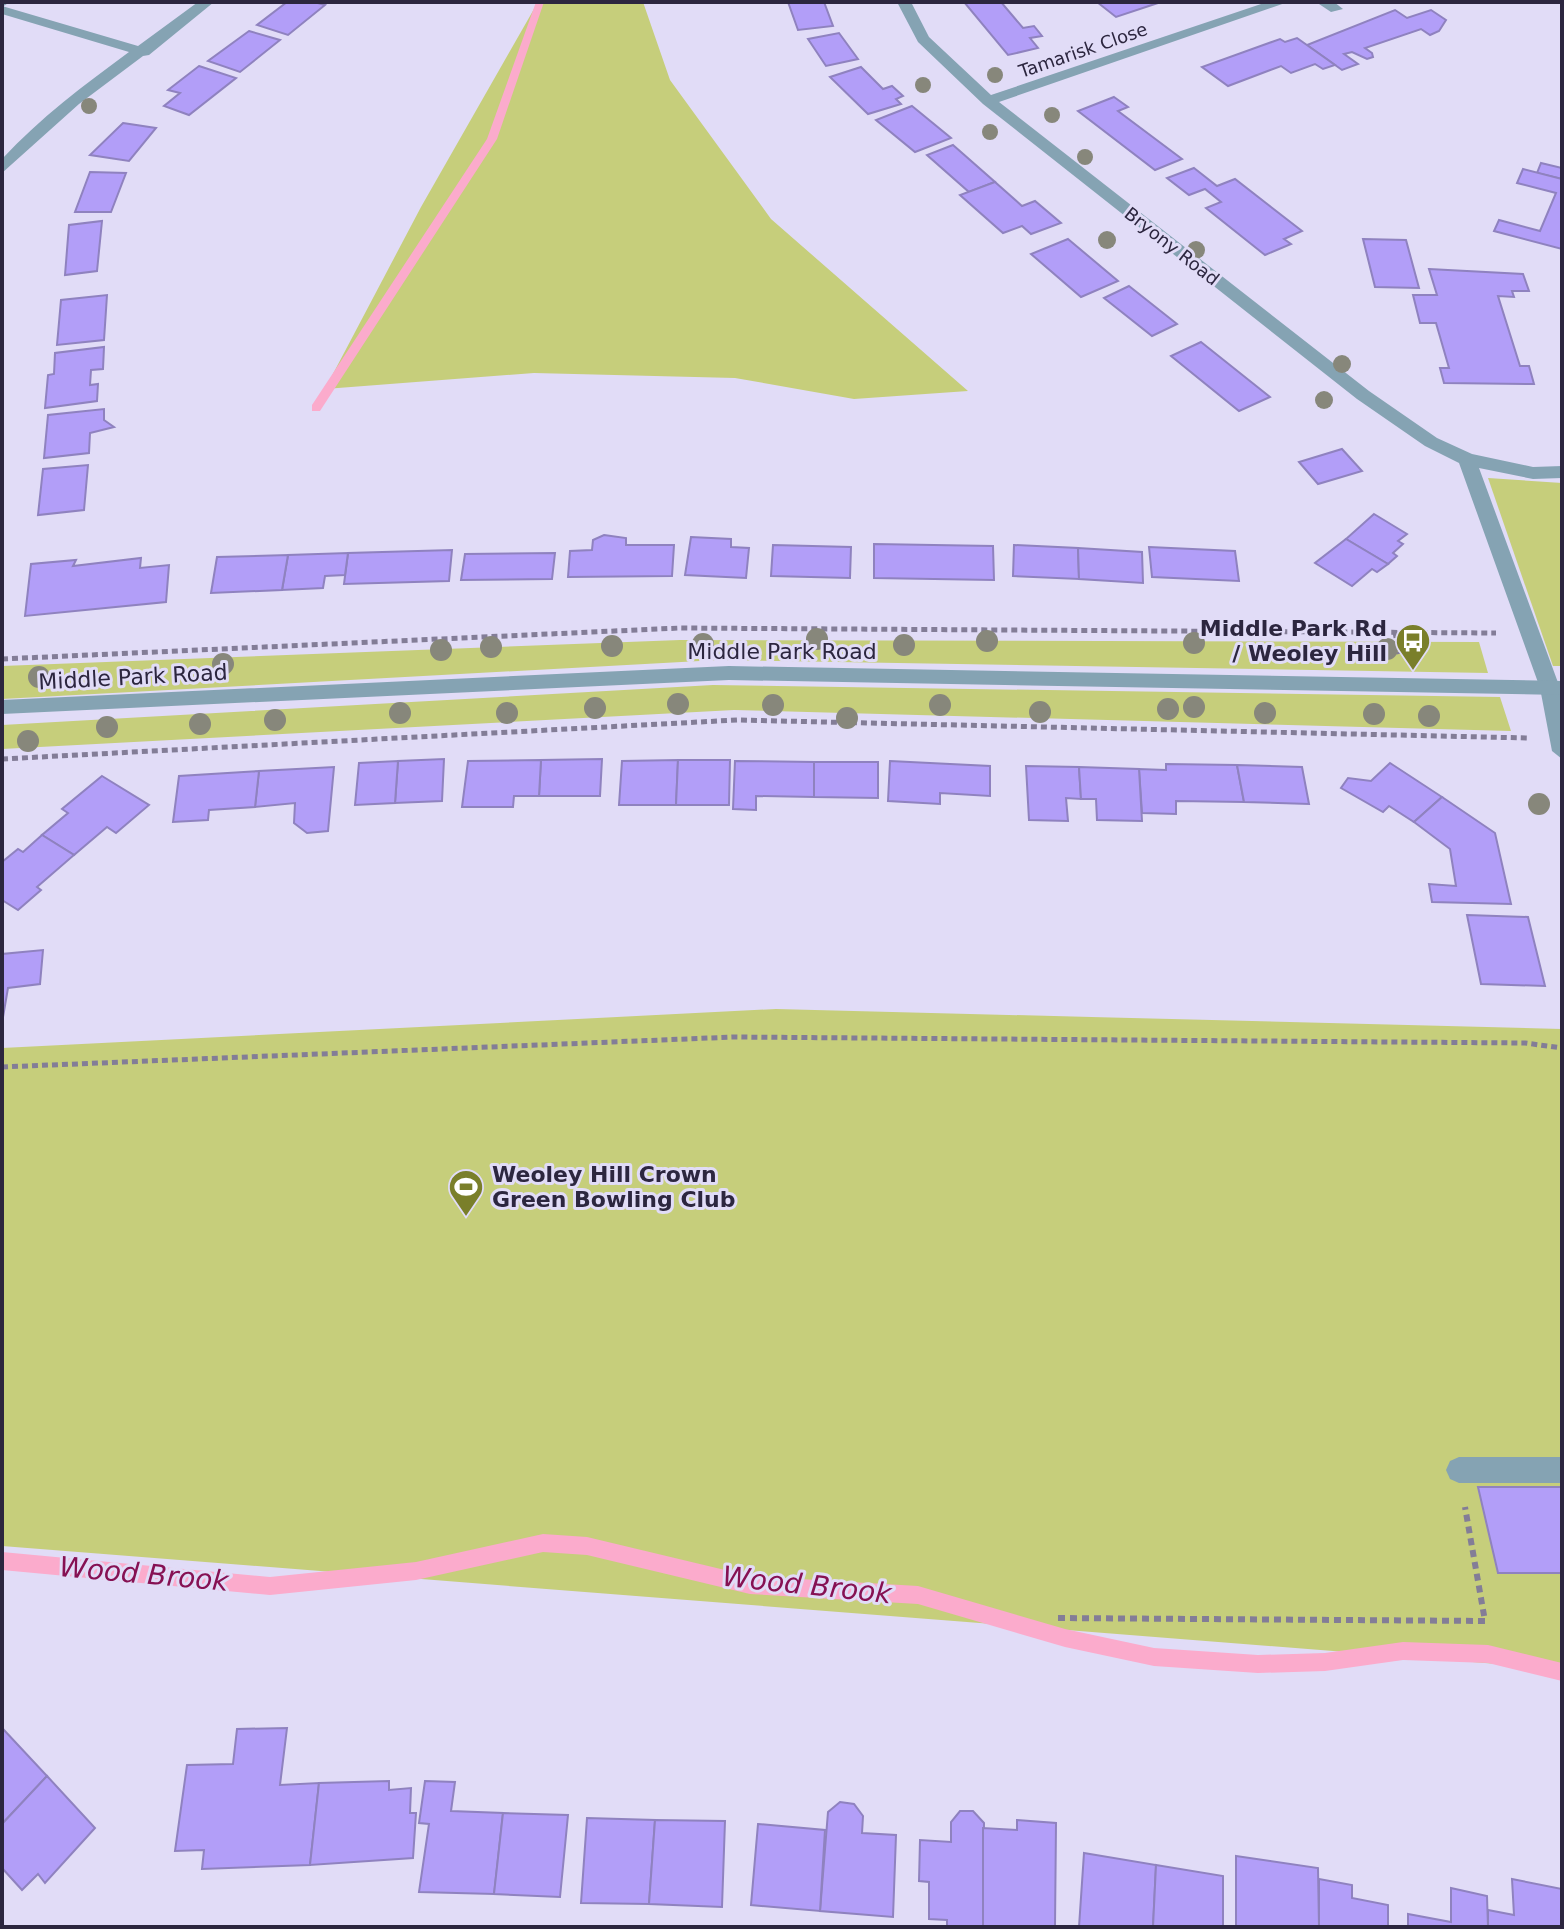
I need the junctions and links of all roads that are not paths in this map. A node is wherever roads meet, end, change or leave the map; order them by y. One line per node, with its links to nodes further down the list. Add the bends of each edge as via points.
1 (207, 2): 5 (street)
2 (904, 2): 6 (street, Bryony Road, via 923,39)
3 (1281, 2): 6 (street, Tamarisk Close)
4 (2, 10): 5 (street)
5 (144, 52): 7 (street, via 58,114)
6 (988, 101): 8 (street, Bryony Road, via 1363,395 1431,442)
7 (2, 168)
8 (1467, 459): 9 (street, Bryony Road, via 1533,473); 10 (street, via 1528,634)
9 (1562, 472)
10 (1556, 688): 11 (street, Middle Park Road, via 729,673); 12 (street)
11 (2, 707)
12 (1560, 745)
13 (1459, 1470): 14 (street)
14 (1562, 1470)

